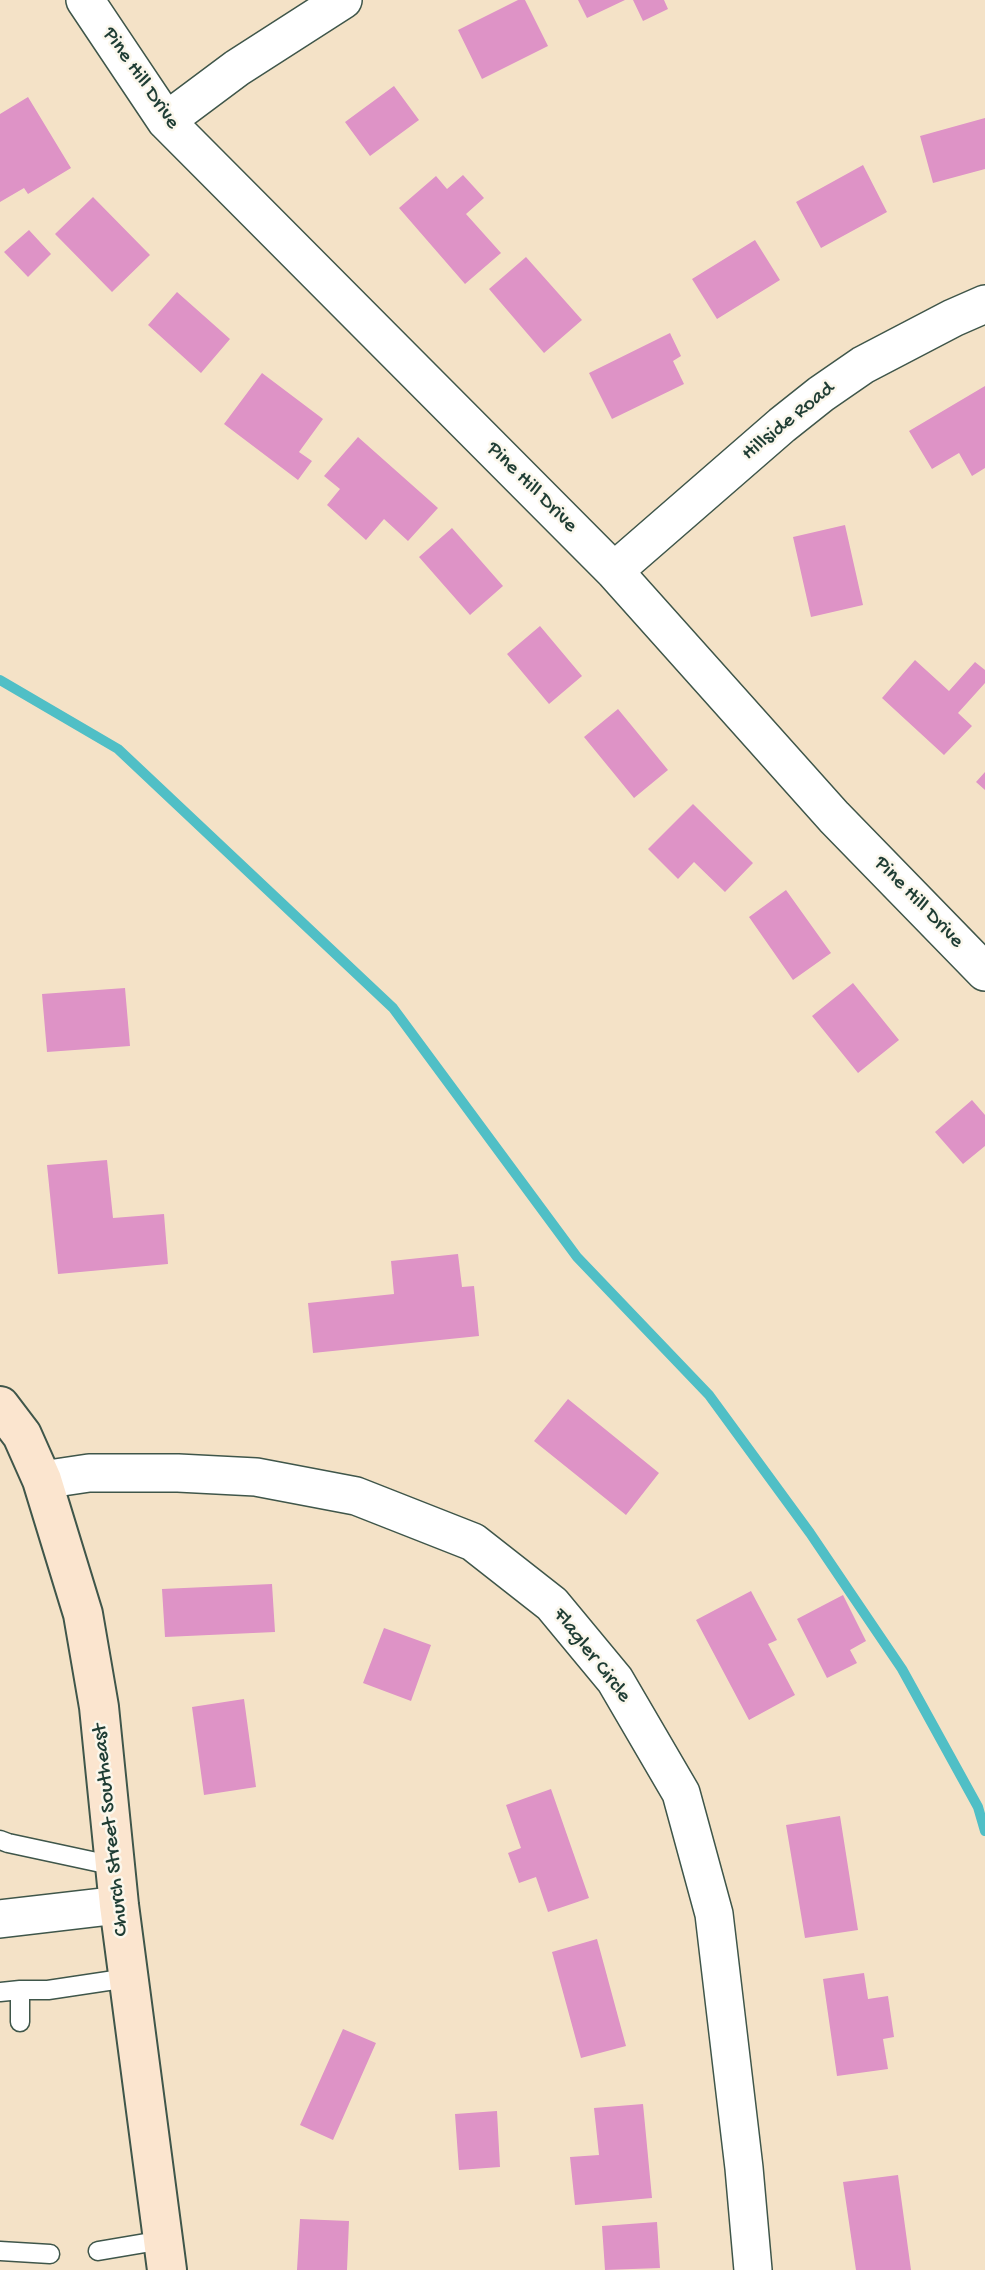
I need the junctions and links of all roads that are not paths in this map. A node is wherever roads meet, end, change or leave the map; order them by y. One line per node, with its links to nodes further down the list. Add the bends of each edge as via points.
1 (86, 0): 3 (street, Pine Hill Drive)
2 (344, 0): 3 (street, via 237,68)
3 (166, 121): 5 (street, Pine Hill Drive)
4 (985, 304): 5 (street, Hillside Road, via 863,365 821,394)
5 (614, 571): 6 (street, Pine Hill Drive, via 834,817)
6 (985, 972)
7 (0, 1406): 8 (street, Church Street Southeast, via 22,1435)
8 (42, 1479): 10 (street, Church Street Southeast, via 83,1614 99,1707); 21 (street, Flagler Circle, via 89,1473 256,1477 356,1496 474,1542 552,1604 615,1680 681,1793 714,1914)
9 (0, 1840): 10 (lane)
10 (115, 1866): 11 (street, Church Street Southeast)
11 (119, 1906): 12 (street); 13 (street, Church Street Southeast)
12 (0, 1919)
13 (128, 1978): 14 (lane); 20 (street, Church Street Southeast)
14 (20, 1990): 15 (lane); 16 (lane)
15 (0, 1992)
16 (20, 2022)
17 (0, 2251): 19 (lane)
18 (98, 2251): 20 (lane)
19 (50, 2254)
20 (165, 2255)
21 (753, 2270)

